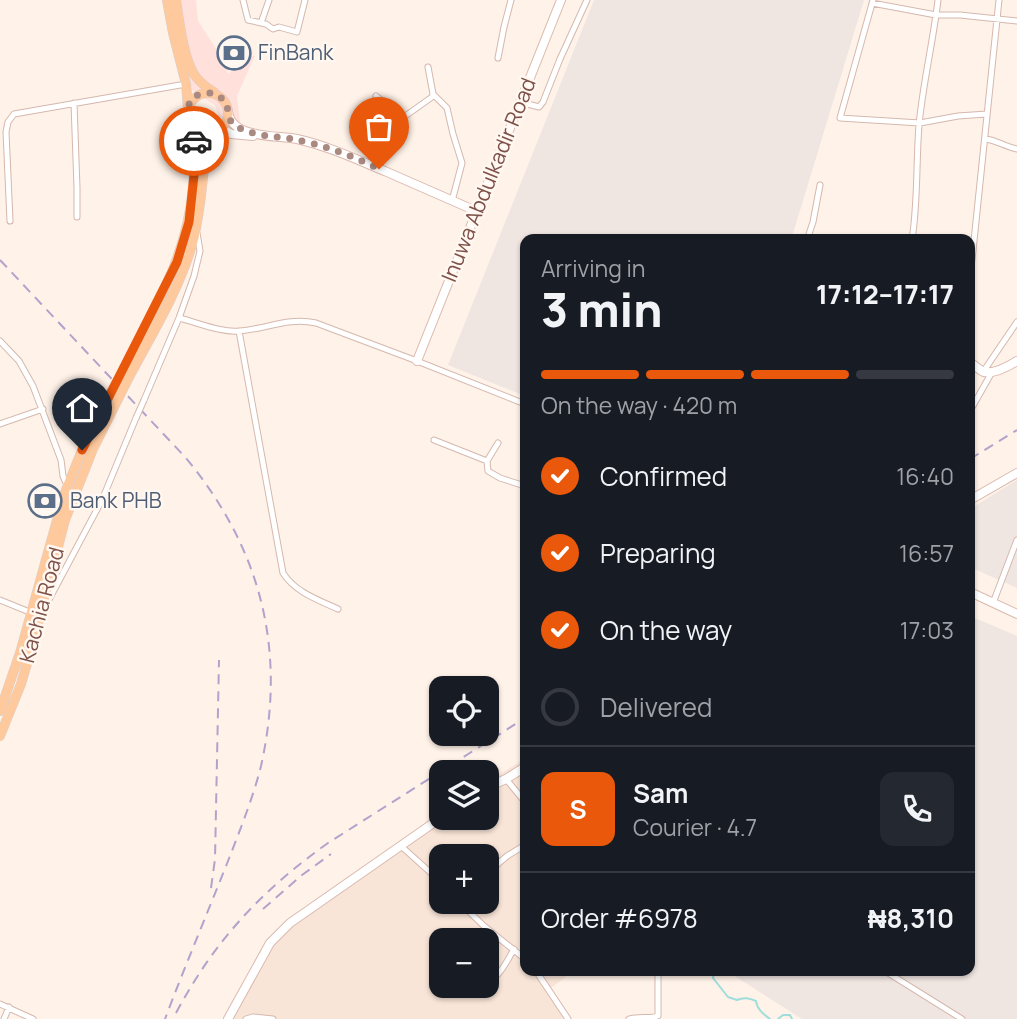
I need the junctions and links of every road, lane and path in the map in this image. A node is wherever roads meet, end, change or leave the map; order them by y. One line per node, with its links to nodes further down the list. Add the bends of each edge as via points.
1 (167, 0): 18 (main road)
2 (176, 0): 20 (main road, via 191,69)
3 (243, 0): 15 (street, via 248,20)
4 (269, 0): 15 (street)
5 (305, 0): 15 (street, via 297,32)
6 (511, 0): 16 (street)
7 (561, 0): 22 (street, Inuwa Abdulkadir Road)
8 (587, 0): 22 (street, via 543,102 539,107)
9 (938, 0): 12 (street)
10 (999, 0): 13 (street)
11 (872, 2): 12 (street); 27 (street, via 840,118)
12 (936, 16): 13 (street); 27 (street)
13 (997, 18): 14 (street); 26 (street)
14 (1017, 20)
15 (261, 23)
16 (498, 58)
17 (428, 67): 19 (street)
18 (186, 83): 23 (street); 25 (main road)
19 (433, 94): 28 (street); 35 (street, via 447,108 462,163)
20 (218, 95): 24 (main road); 25 (main road, via 199,94)
21 (376, 96): 28 (street, via 388,106)
22 (520, 102): 36 (street, Inuwa Abdulkadir Road)
23 (74, 103): 37 (street); 38 (street, via 14,114 8,122)
24 (228, 111): 29 (main road); 30 (street, via 236,125)
25 (188, 114): 29 (main road, via 200,131); 51 (main road, via 195,148 189,222 168,283)
26 (987, 114): 27 (street); 31 (street)
27 (920, 123): 41 (street)
28 (387, 129): 33 (street)
29 (219, 130): 30 (street); 39 (main road, via 207,149)
30 (263, 135): 33 (street, via 309,143)
31 (985, 138): 32 (street); 42 (street)
32 (1017, 149)
33 (379, 169): 35 (street)
34 (820, 186): 40 (street)
35 (452, 201): 36 (street)
36 (476, 211): 47 (street, Inuwa Abdulkadir Road)
37 (77, 217)
38 (10, 221)
39 (196, 223): 43 (street, via 199,261); 51 (main road, via 181,275)
40 (808, 234)
41 (913, 234)
42 (975, 234)
43 (179, 318): 45 (street); 71 (street, bridge, via 103,500)
44 (1017, 323): 50 (street)
45 (239, 331): 47 (street, via 291,321 316,323); 70 (street, via 283,573 301,591)
46 (0, 341): 55 (street, via 19,361)
47 (416, 360): 54 (street)
48 (1017, 361): 50 (street)
49 (975, 365): 50 (street)
50 (988, 372): 53 (street)
51 (123, 378): 52 (main road, bridge)
52 (115, 394): 61 (main road, Kachia Road, via 87,439); 71 (main road, Kachia Road, via 69,509)
53 (975, 400)
54 (520, 402)
55 (43, 409): 56 (street); 59 (street)
56 (0, 424)
57 (434, 440): 60 (street)
58 (498, 443): 60 (street)
59 (61, 460): 61 (street); 64 (street)
60 (487, 461): 63 (street, via 488,471)
61 (75, 469): 64 (main road, Kachia Road)
62 (1017, 473): 65 (street)
63 (520, 484)
64 (67, 486): 71 (main road, Kachia Road)
65 (975, 497)
66 (1017, 540): 69 (street)
67 (975, 594): 69 (street)
68 (0, 600): 71 (street)
69 (992, 603): 72 (street)
70 (338, 609)
71 (37, 613): 73 (main road, Kachia Road); 74 (main road, Kachia Road, via 21,684)
72 (1017, 614)
73 (0, 711)
74 (0, 736)
75 (520, 770): 76 (street)
76 (506, 779): 77 (street); 78 (street)
77 (499, 782)
78 (520, 796)
79 (429, 826): 80 (street)
80 (401, 846): 83 (street); 95 (street, via 278,934)
81 (520, 848): 82 (street)
82 (499, 863)
83 (429, 871)
84 (472, 914): 85 (street)
85 (514, 949): 86 (street); 87 (street)
86 (520, 954)
87 (499, 973)
88 (539, 976): 98 (street)
89 (658, 976): 99 (street, via 658,1016)
90 (893, 976): 100 (street)
91 (0, 1004): 92 (street)
92 (9, 1007): 93 (street); 94 (street)
93 (4, 1019)
94 (33, 1019)
95 (228, 1019)
96 (246, 1019): 97 (street)
97 (273, 1019)
98 (568, 1019)
99 (629, 1019)
100 (962, 1019)

